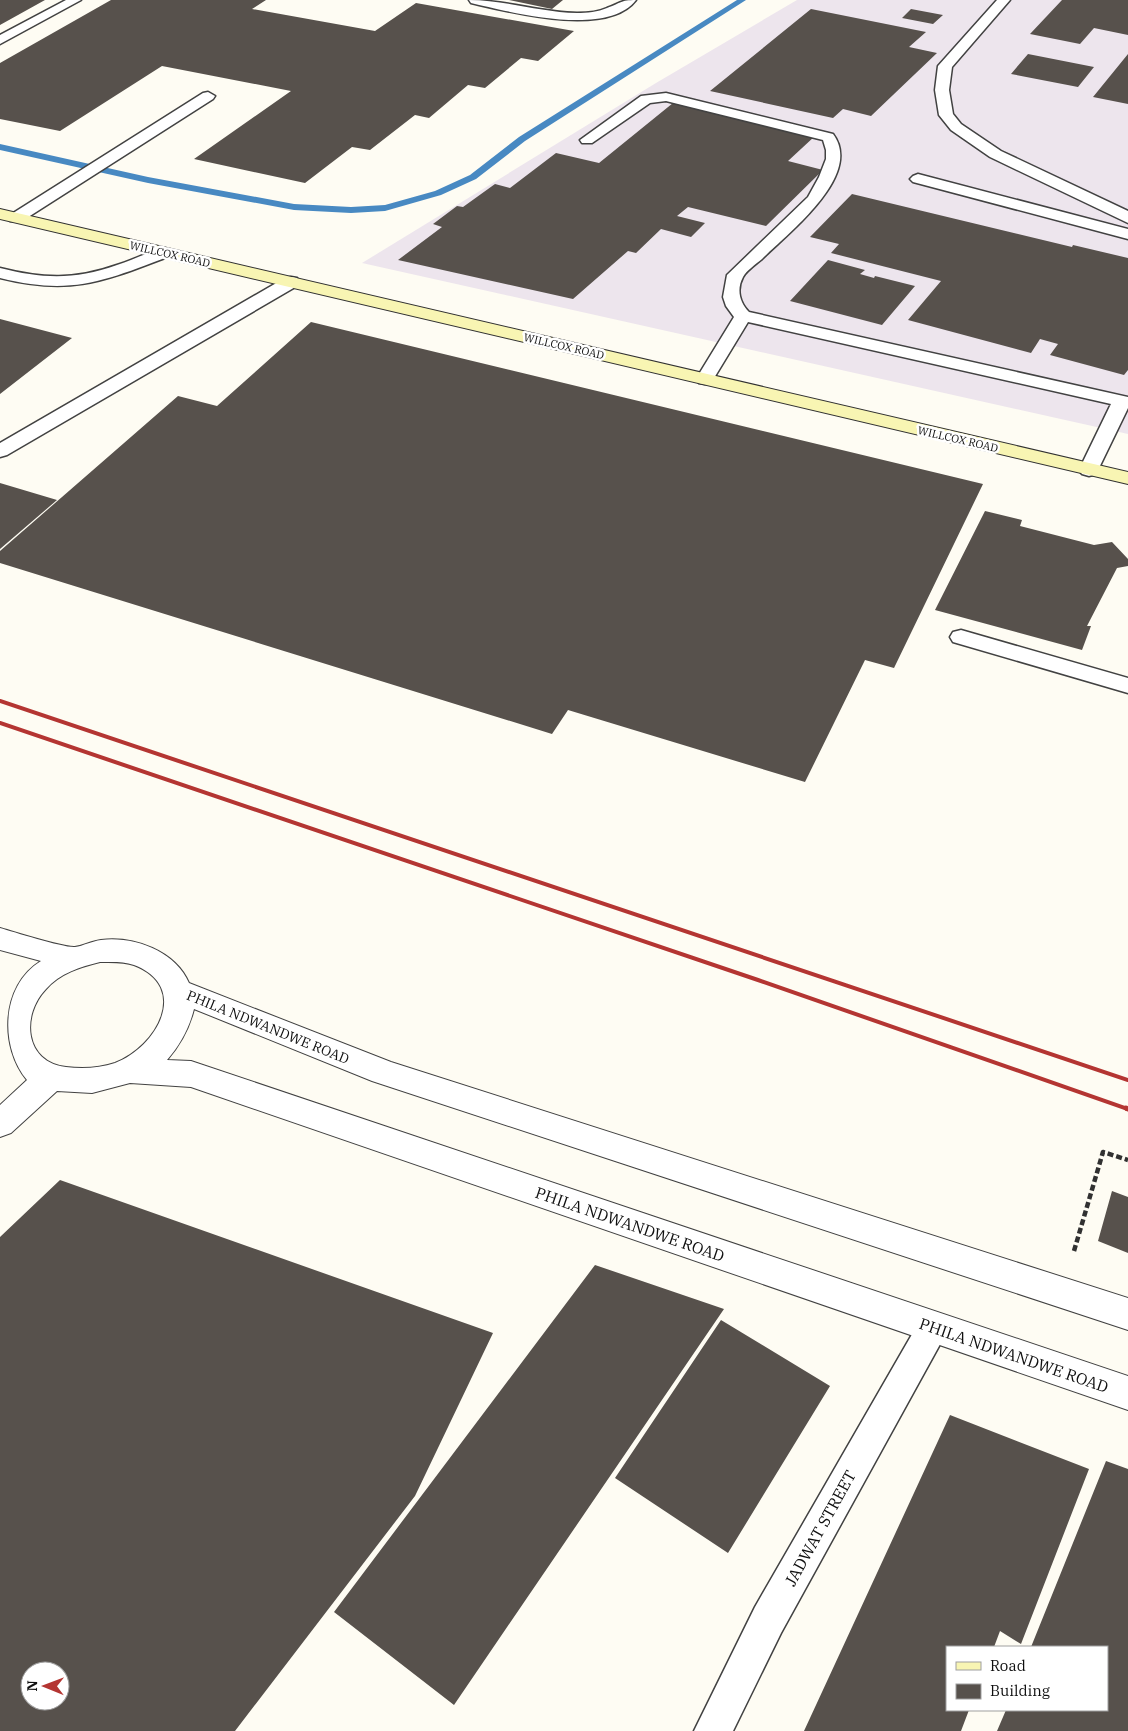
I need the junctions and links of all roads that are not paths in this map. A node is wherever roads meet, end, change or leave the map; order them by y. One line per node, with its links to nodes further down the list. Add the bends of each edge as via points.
1 (75, 0): 5 (lane)
2 (475, 0): 3 (lane, via 576,16 611,12)
3 (630, 0)
4 (1004, 0): 10 (lane, via 945,66 941,75 946,114 957,128 998,155)
5 (0, 40)
6 (208, 96): 9 (lane, via 56,193)
7 (587, 140): 15 (lane, via 646,99 659,97 817,134 832,141 832,160 814,200 735,276 730,292 733,306)
8 (918, 179): 11 (lane)
9 (8, 216): 12 (main road, WILLCOX ROAD)
10 (1128, 218)
11 (1128, 234)
12 (164, 253): 13 (lane, via 98,276 70,282 42,281); 14 (main road, WILLCOX ROAD)
13 (0, 273)
14 (291, 282): 16 (main road, WILLCOX ROAD); 18 (lane)
15 (743, 316): 16 (lane); 17 (lane)
16 (705, 379): 19 (main road, WILLCOX ROAD)
17 (1125, 401): 19 (lane)
18 (0, 451)
19 (1089, 470): 20 (main road, WILLCOX ROAD)
20 (1128, 478)
21 (961, 636): 22 (lane)
22 (1128, 686)
23 (0, 939): 24 (street)
24 (72, 958): 25 (street, via 100,951 127,952 151,959 169,974); 26 (street, via 46,972 27,990)
25 (179, 991): 27 (street, via 179,1014 169,1037 152,1056); 30 (street, PHILA NDWANDWE ROAD, via 383,1072)
26 (6, 1028): 28 (street, via 24,1060)
27 (130, 1071): 28 (street, via 94,1081); 31 (street, PHILA NDWANDWE ROAD, via 191,1074)
28 (51, 1078): 29 (street)
29 (0, 1124)
30 (1128, 1314)
31 (933, 1327): 32 (street, PHILA NDWANDWE ROAD); 33 (lane, JADWAT STREET, via 768,1620)
32 (1128, 1393)
33 (713, 1731)

